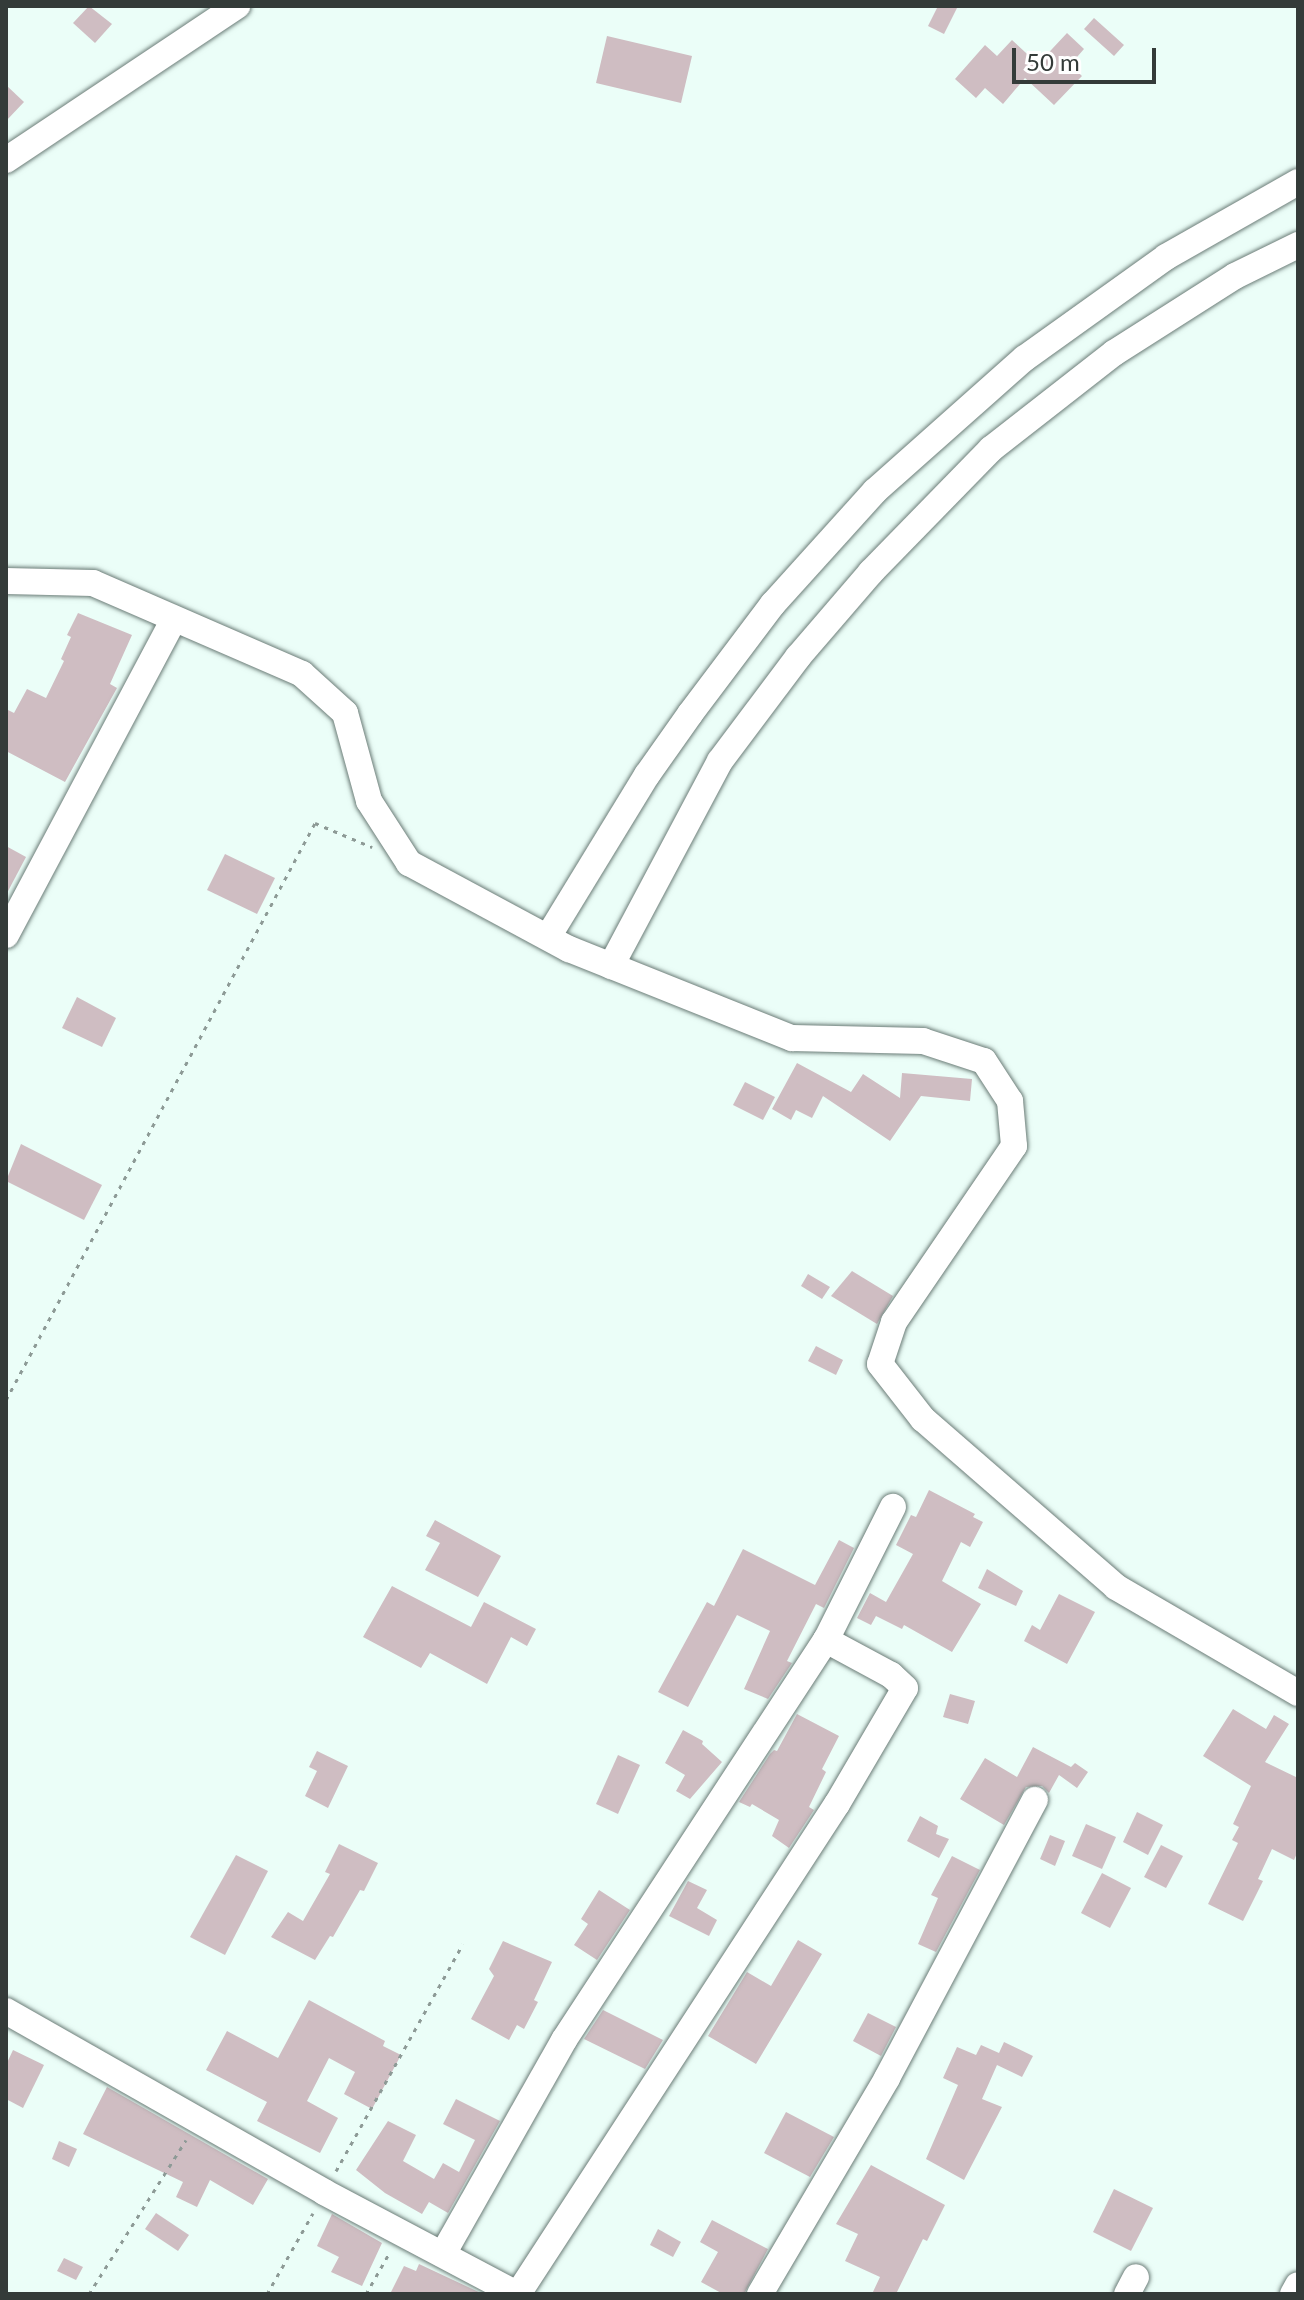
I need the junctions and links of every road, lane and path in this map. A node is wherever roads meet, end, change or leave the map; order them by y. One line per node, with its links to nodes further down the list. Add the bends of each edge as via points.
1 (237, 6): 2 (street)
2 (6, 160)
3 (1298, 182): 9 (street, via 1166,257 1025,358 875,491 773,604 690,714)
4 (1298, 245): 10 (street, via 1235,276 1114,353 991,449 871,572 720,761)
5 (6, 581): 6 (street, via 93,583)
6 (174, 619): 7 (street, via 302,674 345,713 369,801); 8 (street)
7 (409, 863): 9 (street); 11 (path, via 315,823)
8 (6, 935)
9 (548, 937): 10 (street)
10 (611, 966): 14 (street, via 792,1038 923,1041 984,1061 1010,1101 1014,1146 894,1322 880,1364 923,1419 1116,1587)
11 (6, 1400)
12 (893, 1507): 13 (street)
13 (826, 1640): 21 (street, via 564,2040); 26 (street, via 905,1688 837,1804)
14 (1298, 1693)
15 (1035, 1800): 27 (street, via 887,2078)
16 (463, 1944): 19 (path)
17 (6, 2011): 18 (street)
18 (199, 2120): 19 (street); 23 (path)
19 (324, 2192): 20 (street); 24 (path)
20 (401, 2232): 21 (street); 25 (path)
21 (443, 2254): 26 (street)
22 (1298, 2285): 28 (street)
23 (89, 2294)
24 (267, 2294)
25 (366, 2294)
26 (518, 2294)
27 (760, 2294)
28 (1293, 2294)

